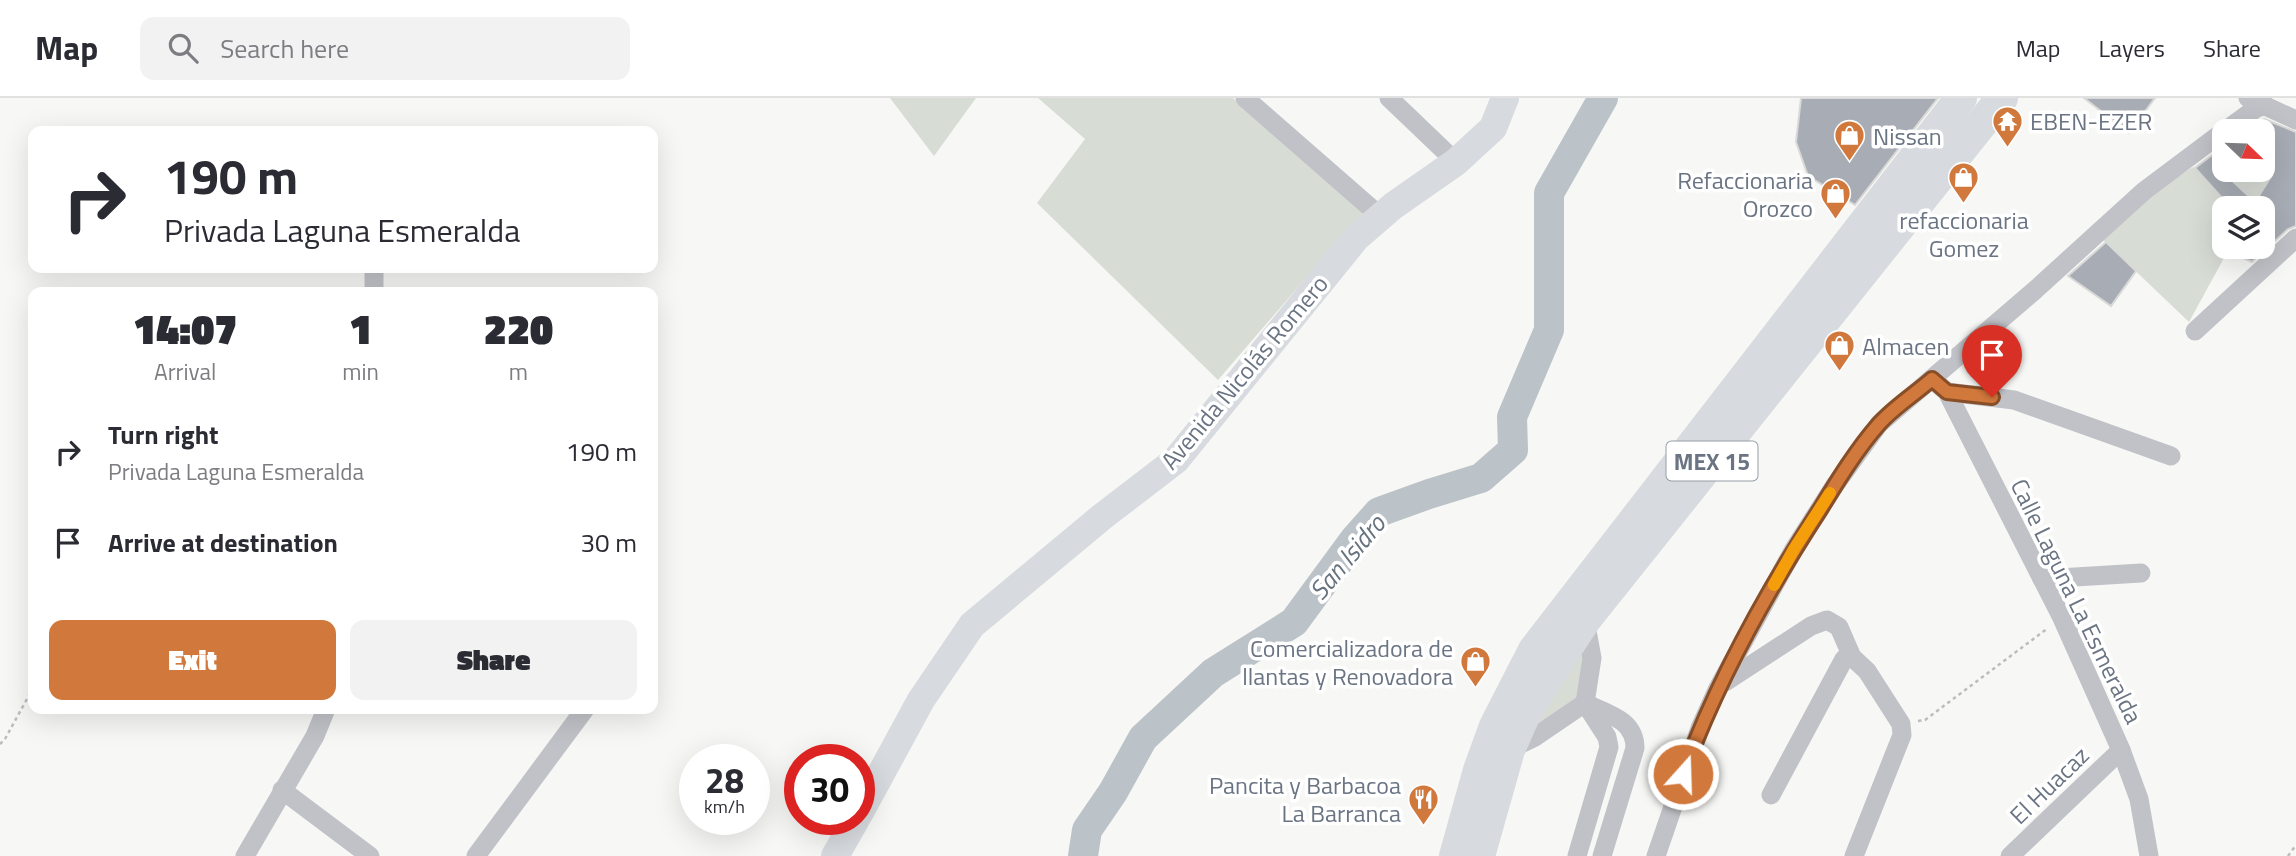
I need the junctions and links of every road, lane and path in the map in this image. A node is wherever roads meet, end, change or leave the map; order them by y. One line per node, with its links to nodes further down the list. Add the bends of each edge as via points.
1 (1245, 98): 11 (street)
2 (1390, 98): 10 (street)
3 (1504, 98): 10 (street, Avenida Nicolás Romero, via 1493,128)
4 (1961, 98): 42 (main road, MEX 15, via 1534,650 1495,726)
5 (2002, 98): 20 (main road, MEX 15)
6 (2266, 103): 7 (street); 8 (street)
7 (2241, 119)
8 (2296, 120)
9 (2212, 140): 14 (street, via 2144,191)
10 (1456, 162): 11 (street, Avenida Nicolás Romero)
11 (1380, 216): 31 (street, Avenida Nicolás Romero, via 1356,238 1176,460 972,625 921,700)
12 (2296, 238): 13 (street)
13 (2195, 331)
14 (1932, 379): 15 (street, Calle Laguna La Esmeralda); 22 (street, via 1880,424 1835,485 1794,549)
15 (1947, 392): 16 (street, via 2014,400); 18 (street, Calle Laguna La Esmeralda)
16 (2171, 456)
17 (2141, 573): 18 (street)
18 (2042, 579): 19 (street, Calle Laguna La Esmeralda)
19 (2062, 618): 27 (path, via 1925,720); 30 (street, Calle Laguna La Esmeralda)
20 (1585, 620): 24 (street, via 1592,658); 29 (main road, MEX 15, via 1527,709)
21 (1852, 656): 22 (street, via 1839,627 1827,620); 27 (street, via 1867,671); 33 (street, via 1844,659)
22 (1720, 685): 46 (street)
23 (28, 697): 28 (path)
24 (1585, 703): 29 (street); 34 (street, via 1609,747); 35 (street, via 1629,725 1635,736)
25 (324, 714): 32 (street)
26 (581, 714): 40 (street)
27 (1900, 724): 47 (street, via 1898,748)
28 (0, 744)
29 (1509, 750): 43 (main road, MEX 15)
30 (2121, 750): 48 (street, El Huacaz); 49 (street, Calle Laguna La Esmeralda, via 2140,799)
31 (875, 785)
32 (282, 790): 38 (street); 39 (street)
33 (1771, 795)
34 (1590, 815): 35 (street); 44 (street)
35 (1614, 821): 45 (street)
36 (847, 835): 41 (street)
37 (2296, 845): 50 (path)
38 (245, 856)
39 (370, 856)
40 (476, 856)
41 (835, 856)
42 (1455, 856)
43 (1479, 856)
44 (1577, 856)
45 (1602, 856)
46 (1656, 856)
47 (1854, 856)
48 (2010, 856)
49 (2149, 856)
50 (2288, 856)

